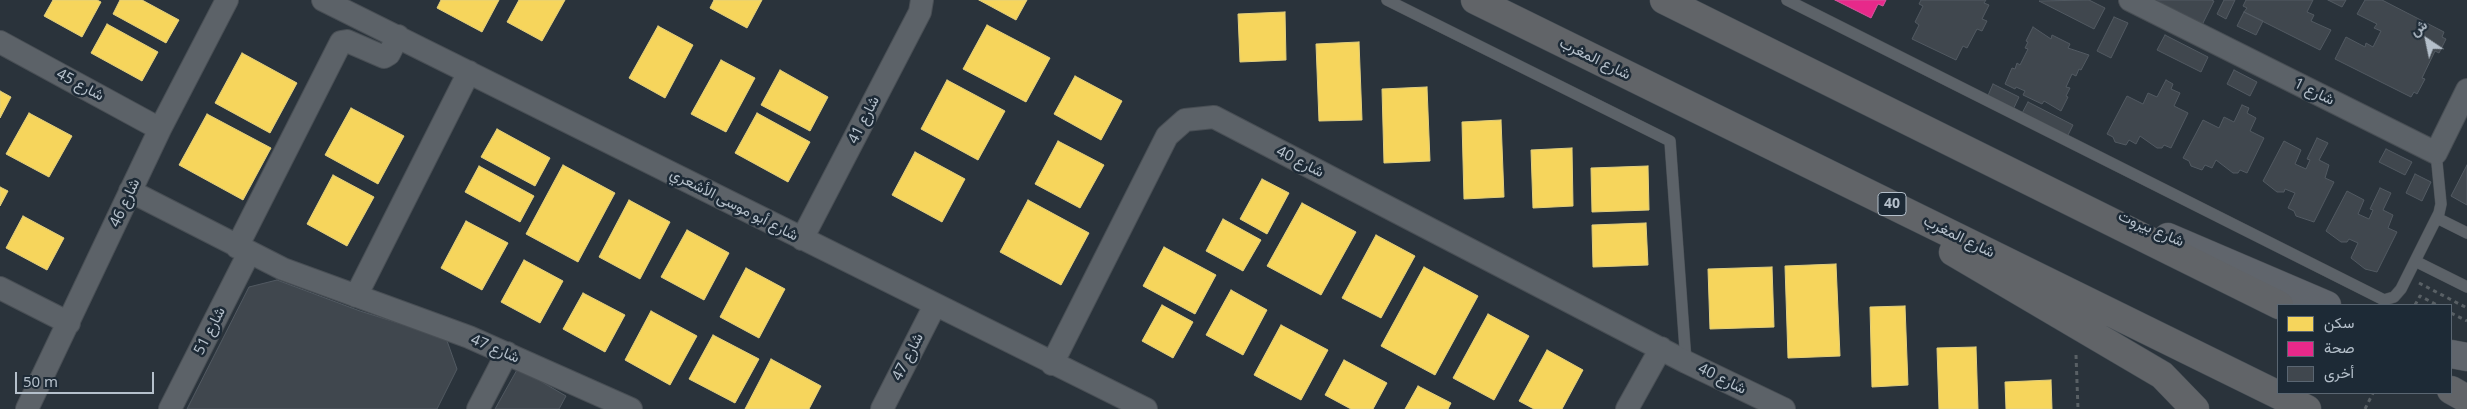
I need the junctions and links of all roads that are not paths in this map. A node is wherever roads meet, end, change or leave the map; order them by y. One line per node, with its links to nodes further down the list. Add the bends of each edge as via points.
1 (228, 0): 14 (street, شارع 46)
2 (323, 0): 9 (street, شارع أبو موسى الأشعري)
3 (1387, 0): 35 (lane, via 1670,141)
4 (1475, 0): 17 (highway, شارع المغرب / 40)
5 (1664, 0): 16 (highway)
6 (1787, 0): 23 (lane, via 2380,299 2394,297)
7 (2130, 0): 15 (street, شارع 1)
8 (923, 1): 21 (street, شارع 41)
9 (360, 8): 10 (street, شارع أبو موسى الأشعري)
10 (398, 36): 12 (street, شارع أبو موسى الأشعري); 22 (street, شارع 51, via 384,57 347,41 341,42)
11 (0, 42): 14 (street, شارع 45)
12 (469, 72): 21 (street, شارع أبو موسى الأشعري); 26 (street)
13 (2467, 90): 15 (street)
14 (160, 128): 18 (street, شارع 46)
15 (2436, 153): 19 (lane, via 2441,204)
16 (1974, 154): 27 (highway); 28 (main road, شارع بيروت)
17 (1805, 161): 38 (highway, شارع المغرب / 40); 49 (highway, via 2162,375)
18 (130, 191): 22 (street, شارع 47); 30 (street, شارع 46)
19 (2437, 218): 20 (lane); 23 (lane)
20 (2467, 233)
21 (802, 239): 29 (street, شارع أبو موسى الأشعري)
22 (243, 250): 26 (street, شارع 47); 43 (street, شارع 51)
23 (2415, 261): 24 (lane)
24 (2467, 287)
25 (0, 288): 30 (street)
26 (356, 296): 32 (street, شارع 47)
27 (2277, 304)
28 (2325, 304)
29 (935, 305): 36 (street, شارع أبو موسى الأشعري); 46 (street, شارع 47)
30 (69, 323): 42 (street, شارع 46)
31 (1661, 348): 35 (street, شارع 40); 36 (street, شارع 40, via 1214,117 1185,120 1167,136); 47 (street)
32 (507, 353): 44 (street); 45 (street, شارع 47)
33 (2452, 354): 34 (main road)
34 (2467, 357)
35 (1686, 362): 48 (street, شارع 40)
36 (1052, 364): 41 (street, شارع أبو موسى الأشعري)
37 (2452, 390): 40 (highway)
38 (2277, 394)
39 (2278, 394): 50 (highway, شارع المغرب / 40)
40 (2467, 398)
41 (1132, 406)
42 (27, 409)
43 (170, 409)
44 (478, 409)
45 (631, 409)
46 (882, 409)
47 (1627, 409)
48 (1784, 409)
49 (2195, 409)
50 (2308, 409)

